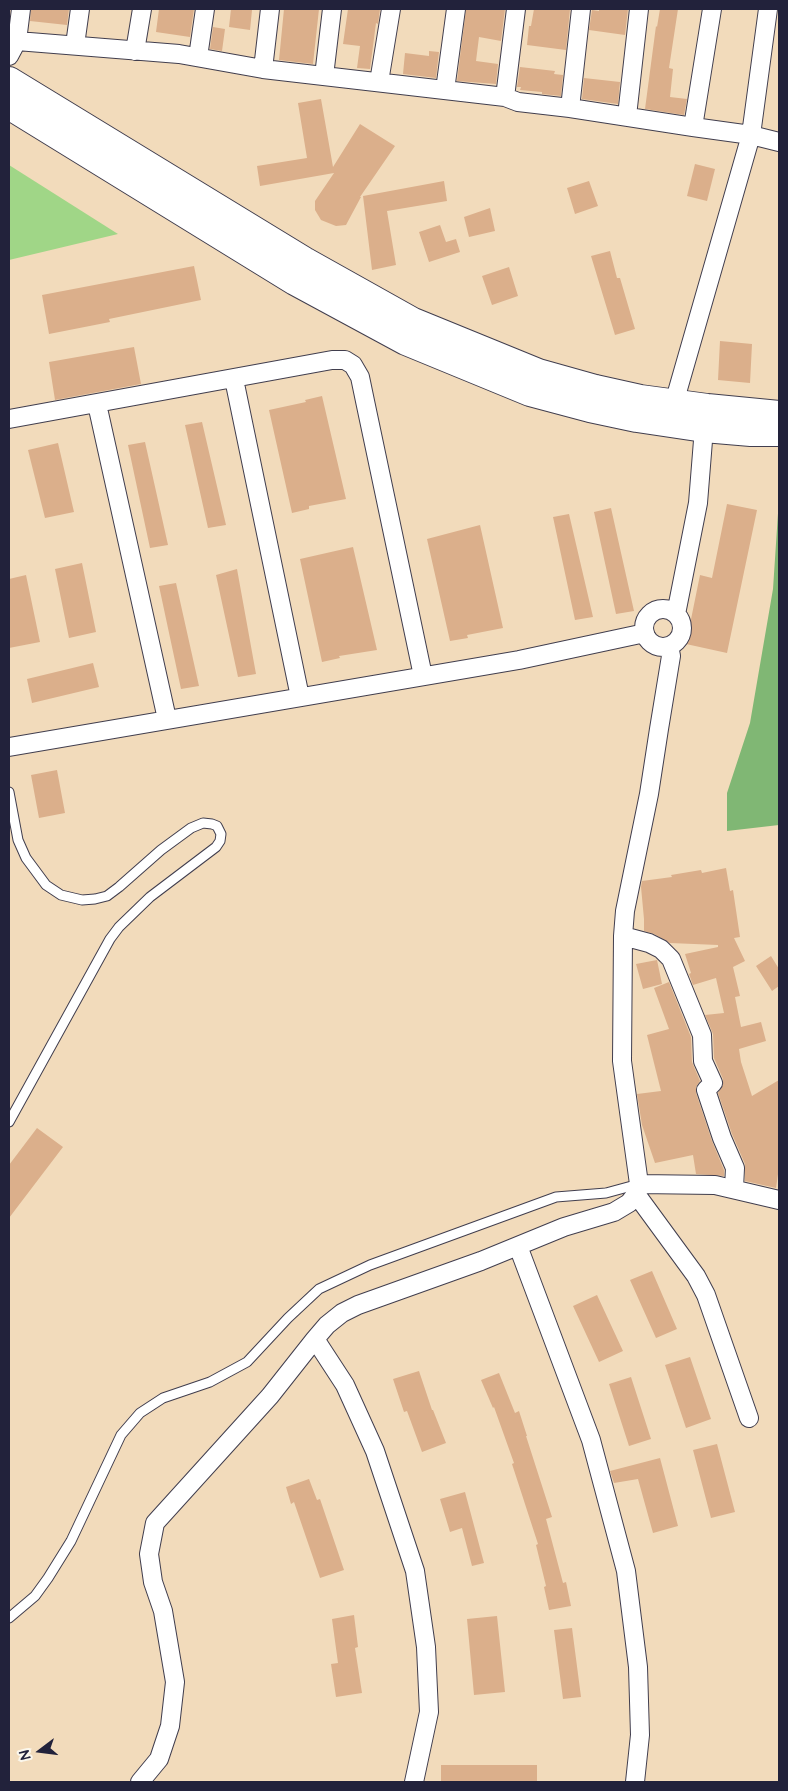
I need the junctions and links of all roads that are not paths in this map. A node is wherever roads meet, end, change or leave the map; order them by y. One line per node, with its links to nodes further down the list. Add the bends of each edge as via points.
1 (21, 9): 15 (street)
2 (80, 9): 14 (street)
3 (142, 9): 16 (street)
4 (206, 9): 17 (street)
5 (270, 9): 18 (street)
6 (332, 9): 19 (street)
7 (391, 9): 21 (street)
8 (456, 9): 22 (street)
9 (516, 9): 23 (street)
10 (581, 9): 25 (street)
11 (639, 9): 26 (street)
12 (712, 9): 27 (street)
13 (768, 9): 28 (street)
14 (75, 45): 15 (street); 16 (street)
15 (13, 48)
16 (135, 51): 17 (street)
17 (198, 57): 18 (street)
18 (263, 68): 19 (street)
19 (324, 76): 21 (street)
20 (9, 81): 31 (highway, via 304,261 413,322 538,373 640,399)
21 (379, 82): 22 (street)
22 (445, 90): 23 (street)
23 (505, 97): 25 (street, via 518,102)
24 (9, 105): 35 (highway, via 295,281 406,341 530,392 637,418)
25 (570, 108): 26 (street)
26 (627, 116): 27 (street)
27 (693, 127): 28 (street)
28 (751, 135): 29 (street); 31 (street)
29 (779, 142)
30 (234, 379): 32 (street); 40 (street, via 332,360 345,360 353,365 360,377); 41 (street)
31 (674, 403): 33 (highway)
32 (97, 404): 34 (street); 42 (street)
33 (779, 414)
34 (9, 419)
35 (704, 428): 36 (highway); 37 (street, via 698,504)
36 (779, 432)
37 (676, 614): 38 (street, via 664,609 652,613 645,624); 39 (street, via 682,633)
38 (645, 633): 39 (street, via 656,646); 40 (street, via 519,660)
39 (669, 646): 45 (street, via 671,656)
40 (423, 676): 41 (street)
41 (300, 697): 42 (street)
42 (167, 719): 43 (street)
43 (9, 747)
44 (9, 792): 46 (lane, via 18,840 26,858 46,885 61,894 82,900 107,896 191,828 203,823 212,824 221,834 216,847 150,897 110,939)
45 (623, 936): 47 (street, via 649,943 671,959 702,1035 703,1060 713,1083 706,1090 735,1168); 48 (street, via 622,1061)
46 (9, 1122)
47 (734, 1188): 48 (street, via 714,1185); 49 (street)
48 (638, 1189): 50 (street, via 629,1203 614,1212 564,1227); 52 (street, via 706,1295); 53 (lane, via 556,1197 370,1265 319,1289 247,1362 210,1382 163,1398 140,1413 121,1434 71,1541 48,1578 35,1596)
49 (779, 1200)
50 (518, 1246): 51 (street, via 358,1305 342,1313); 56 (street, via 591,1440 626,1571 638,1667 640,1735)
51 (315, 1339): 54 (street, via 270,1396 155,1523 149,1554 175,1682 170,1726 159,1759); 55 (street, via 345,1385 375,1451 415,1571 426,1647 429,1712)
52 (749, 1418)
53 (9, 1618)
54 (140, 1782)
55 (414, 1782)
56 (635, 1782)

